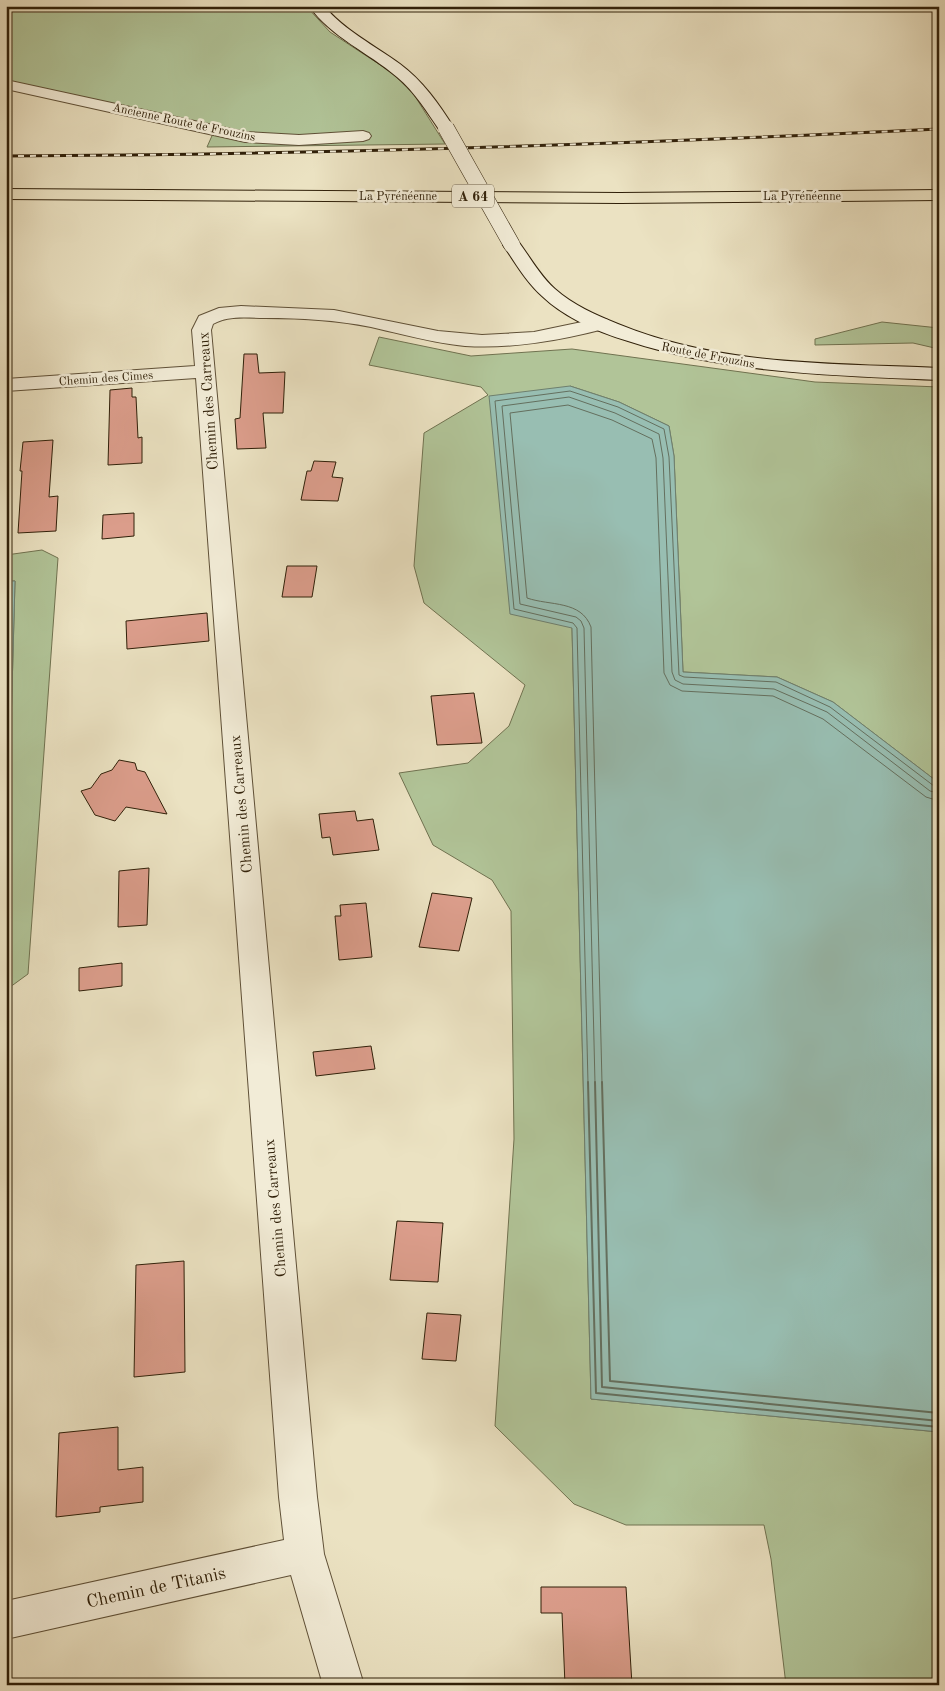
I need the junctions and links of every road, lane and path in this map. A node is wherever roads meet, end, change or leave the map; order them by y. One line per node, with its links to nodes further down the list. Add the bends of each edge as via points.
1 (316, 6): 8 (street, Route de Frouzins, bridge, via 343,34 411,81 446,128 512,245 548,291 570,308)
2 (6, 84): 3 (street, Ancienne Route de Frouzins, via 245,137 299,140)
3 (363, 136)
4 (6, 194): 5 (highway, La Pyrénéenne / A 64, via 620,198)
5 (939, 195)
6 (6, 207): 7 (highway, La Pyrénéenne / A 64)
7 (869, 212)
8 (601, 324): 9 (street, Chemin des Carreaux, via 544,338 485,342 323,314 233,312 205,321 200,329); 10 (street, Route de Frouzins, via 660,346 734,362 804,369)
9 (206, 371): 11 (street, Chemin des Cimes); 12 (street, Chemin des Carreaux)
10 (939, 374)
11 (6, 385)
12 (305, 1554): 13 (street, Chemin de Titanis); 14 (street, Chemin des Carreaux)
13 (6, 1620)
14 (344, 1685)

